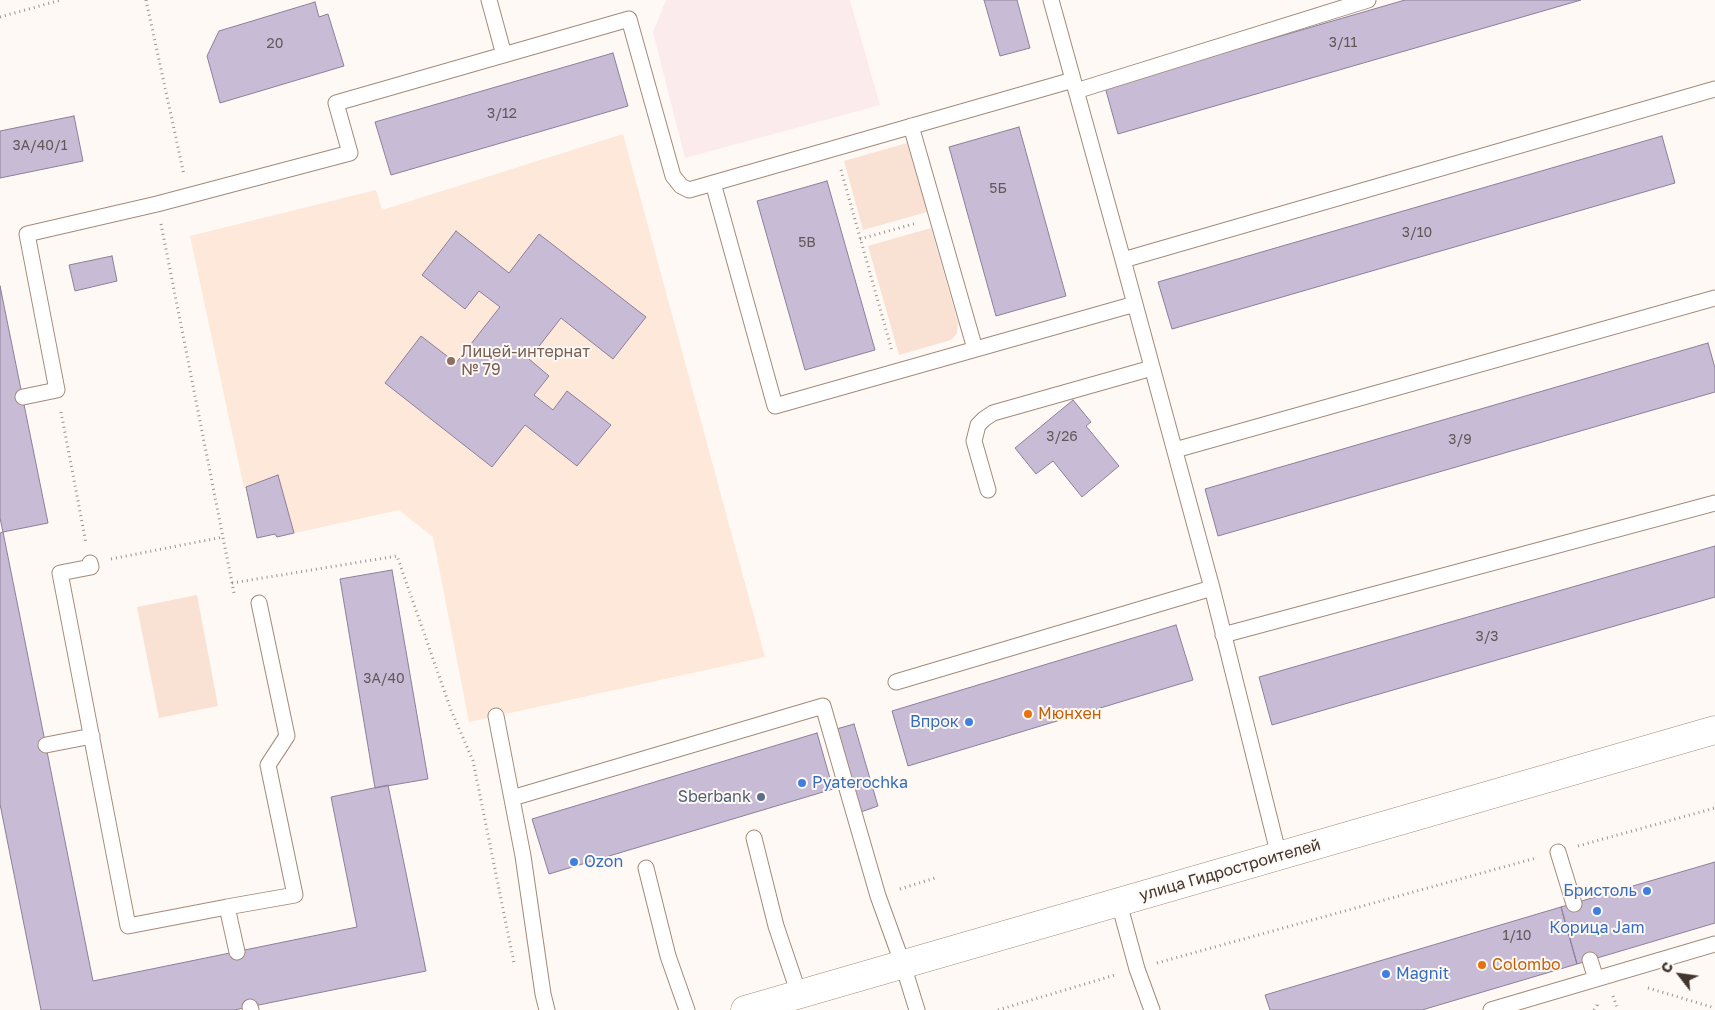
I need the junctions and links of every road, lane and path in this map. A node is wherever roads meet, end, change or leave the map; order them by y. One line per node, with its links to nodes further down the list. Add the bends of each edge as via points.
1 (61, 0): 6 (path)
2 (146, 0): 13 (path)
3 (489, 0): 7 (lane)
4 (1051, 0): 8 (lane)
5 (1368, 0): 8 (lane)
6 (0, 17)
7 (504, 55): 12 (lane, via 629,19 676,182 689,190); 13 (lane, via 336,103 350,153)
8 (1074, 86): 10 (lane); 17 (lane)
9 (1715, 89): 17 (lane)
10 (911, 126): 12 (lane); 15 (lane)
11 (841, 170): 16 (path)
12 (713, 183): 22 (lane, via 775,406)
13 (188, 196): 14 (lane)
14 (157, 204): 23 (lane, via 27,234); 28 (path)
15 (937, 218): 16 (path); 20 (lane)
16 (860, 239): 22 (path)
17 (1123, 260): 19 (lane)
18 (1715, 298): 25 (lane)
19 (1135, 304): 20 (lane); 21 (lane)
20 (975, 349): 22 (lane)
21 (1152, 368): 25 (lane); 26 (lane, via 993,413 984,419 978,425 974,441)
22 (897, 371)
23 (57, 390): 24 (lane); 29 (path)
24 (23, 397)
25 (1175, 450): 31 (lane)
26 (988, 490)
27 (1715, 503): 34 (lane)
28 (223, 537): 29 (path); 30 (path)
29 (97, 562): 38 (lane, via 91,567 60,573)
30 (232, 583): 32 (path); 56 (path, via 397,556 451,710 473,760)
31 (1212, 588): 34 (lane); 35 (lane)
32 (234, 593)
33 (259, 603): 50 (lane, via 287,736 268,764 295,895)
34 (1224, 635): 44 (lane)
35 (896, 682)
36 (496, 716): 40 (lane)
37 (1715, 730): 44 (main road, улица Гидростроителей)
38 (92, 736): 39 (lane); 50 (lane, via 128,926)
39 (46, 745)
40 (512, 798): 54 (lane, via 823,706 878,896); 61 (lane)
41 (1715, 808): 43 (path)
42 (754, 838): 58 (lane, via 776,926)
43 (1558, 852): 49 (lane); 55 (path)
44 (1279, 856): 48 (main road, улица Гидростроителей)
45 (646, 868): 62 (lane, via 668,956)
46 (935, 878): 47 (path)
47 (896, 890)
48 (1119, 903): 54 (main road, улица Гидростроителей); 55 (lane)
49 (1574, 904)
50 (227, 907): 52 (lane)
51 (1715, 944): 57 (lane)
52 (237, 952)
53 (1590, 960): 57 (lane)
54 (903, 965): 58 (main road, улица Гидростроителей); 64 (lane)
55 (1137, 969): 59 (path); 67 (lane)
56 (515, 972)
57 (1601, 978): 60 (path); 68 (lane)
58 (799, 994): 63 (main road, улица Гидростроителей)
59 (1021, 1003): 65 (path); 66 (path)
60 (1715, 1008)
61 (547, 1010)
62 (687, 1010)
63 (745, 1010)
64 (917, 1010)
65 (998, 1010)
66 (1023, 1010)
67 (1152, 1010)
68 (1491, 1010)

